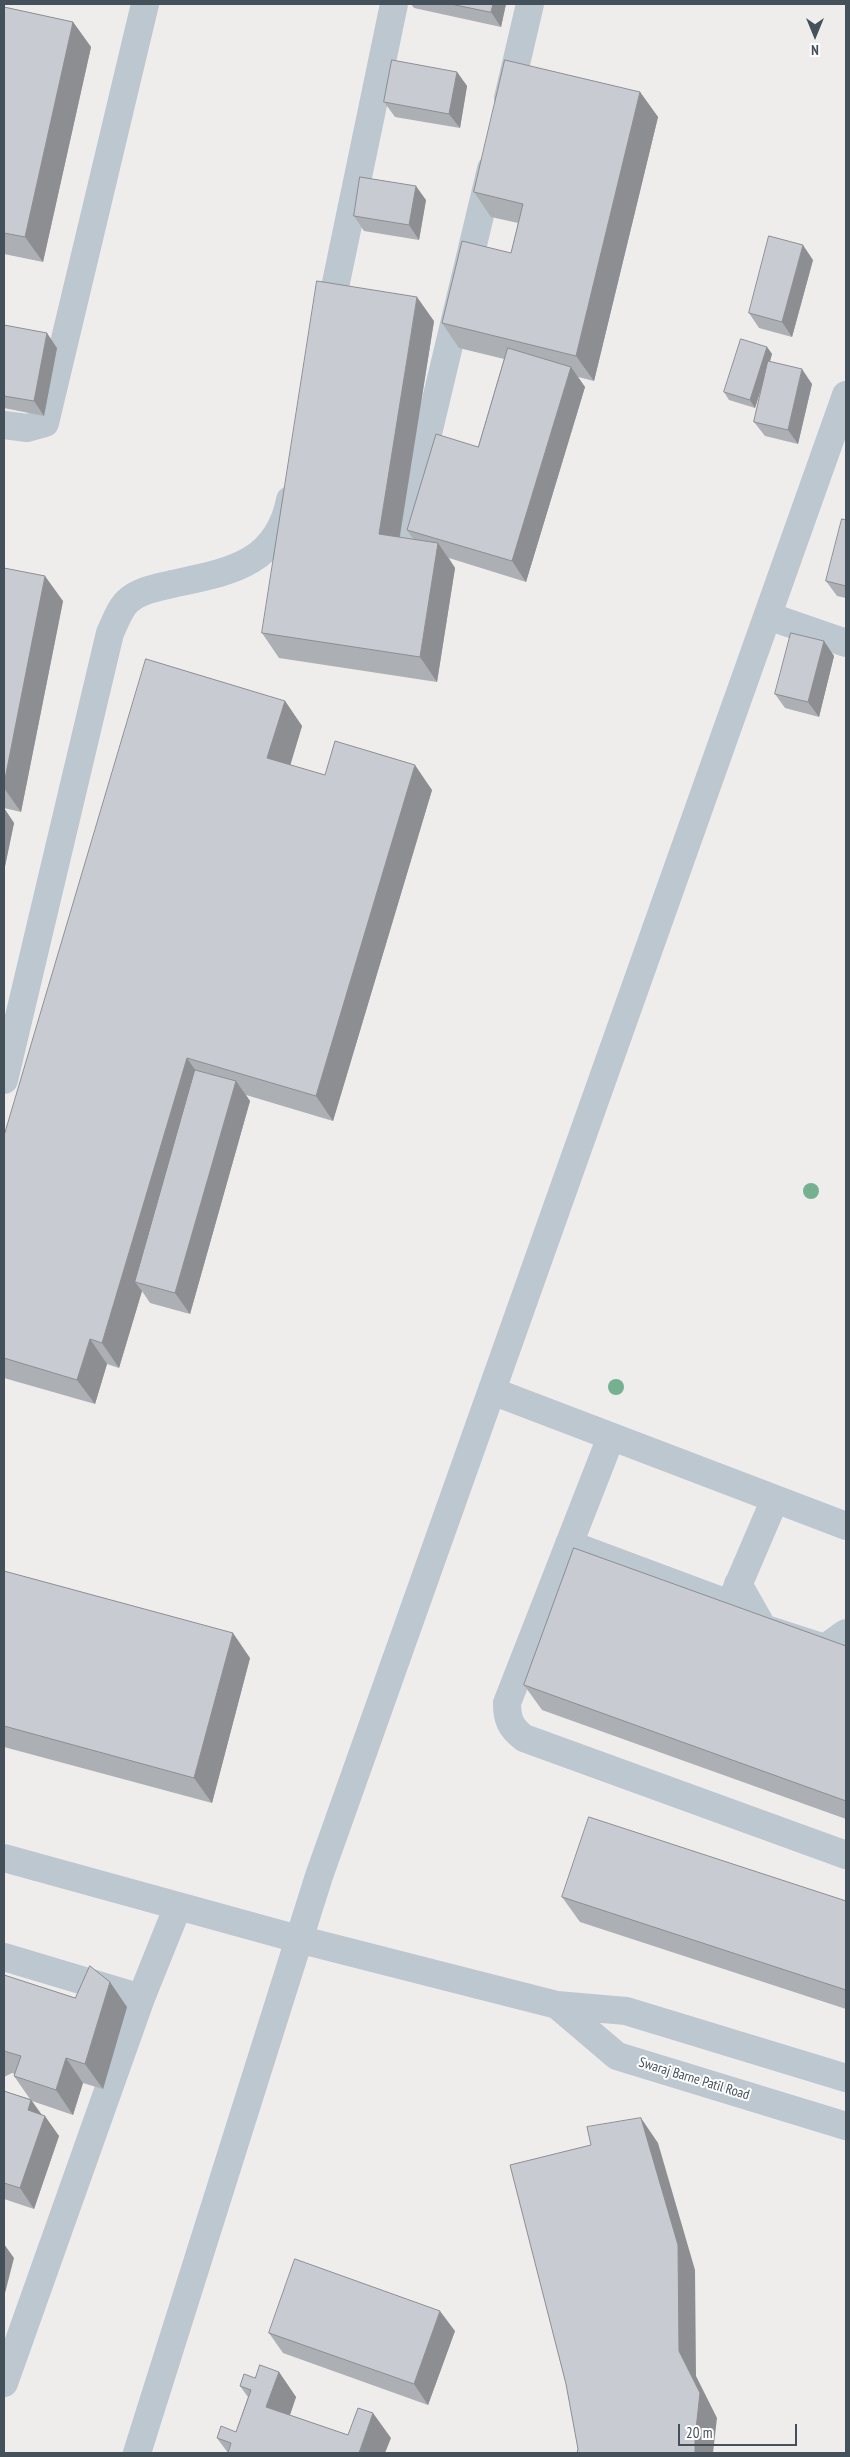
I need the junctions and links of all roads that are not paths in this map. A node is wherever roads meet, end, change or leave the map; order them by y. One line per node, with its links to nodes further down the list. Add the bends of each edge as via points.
1 (145, 4): 8 (street, via 45,423 27,428)
2 (394, 4): 6 (street)
3 (530, 4): 4 (street)
4 (503, 118)
5 (496, 147): 10 (street)
6 (323, 343)
7 (845, 405): 11 (street)
8 (4, 425)
9 (295, 479): 13 (street, via 289,508 276,539 256,557 232,570 146,590 128,600 110,633)
10 (405, 530)
11 (768, 616): 12 (street); 14 (street)
12 (846, 644)
13 (4, 1080)
14 (492, 1391): 15 (street); 24 (street)
15 (611, 1437): 16 (street); 18 (street)
16 (775, 1499): 17 (street); 19 (street)
17 (846, 1526)
18 (569, 1544): 19 (street, via 730,1604); 21 (street, via 507,1703 507,1718 514,1730 524,1738)
19 (738, 1584): 20 (street, via 763,1628 825,1648)
20 (846, 1633)
21 (846, 1855)
22 (4, 1858): 23 (street, Swaraj Barne Patil Road)
23 (178, 1906): 24 (street, Swaraj Barne Patil Road); 26 (street)
24 (298, 1939): 27 (street, Swaraj Barne Patil Road); 31 (street)
25 (4, 1957): 26 (street)
26 (142, 1998): 30 (street)
27 (557, 2005): 28 (street, Swaraj Barne Patil Road, via 626,2011); 29 (street, Swaraj Barne Patil Road, via 618,2056)
28 (846, 2078)
29 (846, 2126)
30 (4, 2383)
31 (137, 2453)

